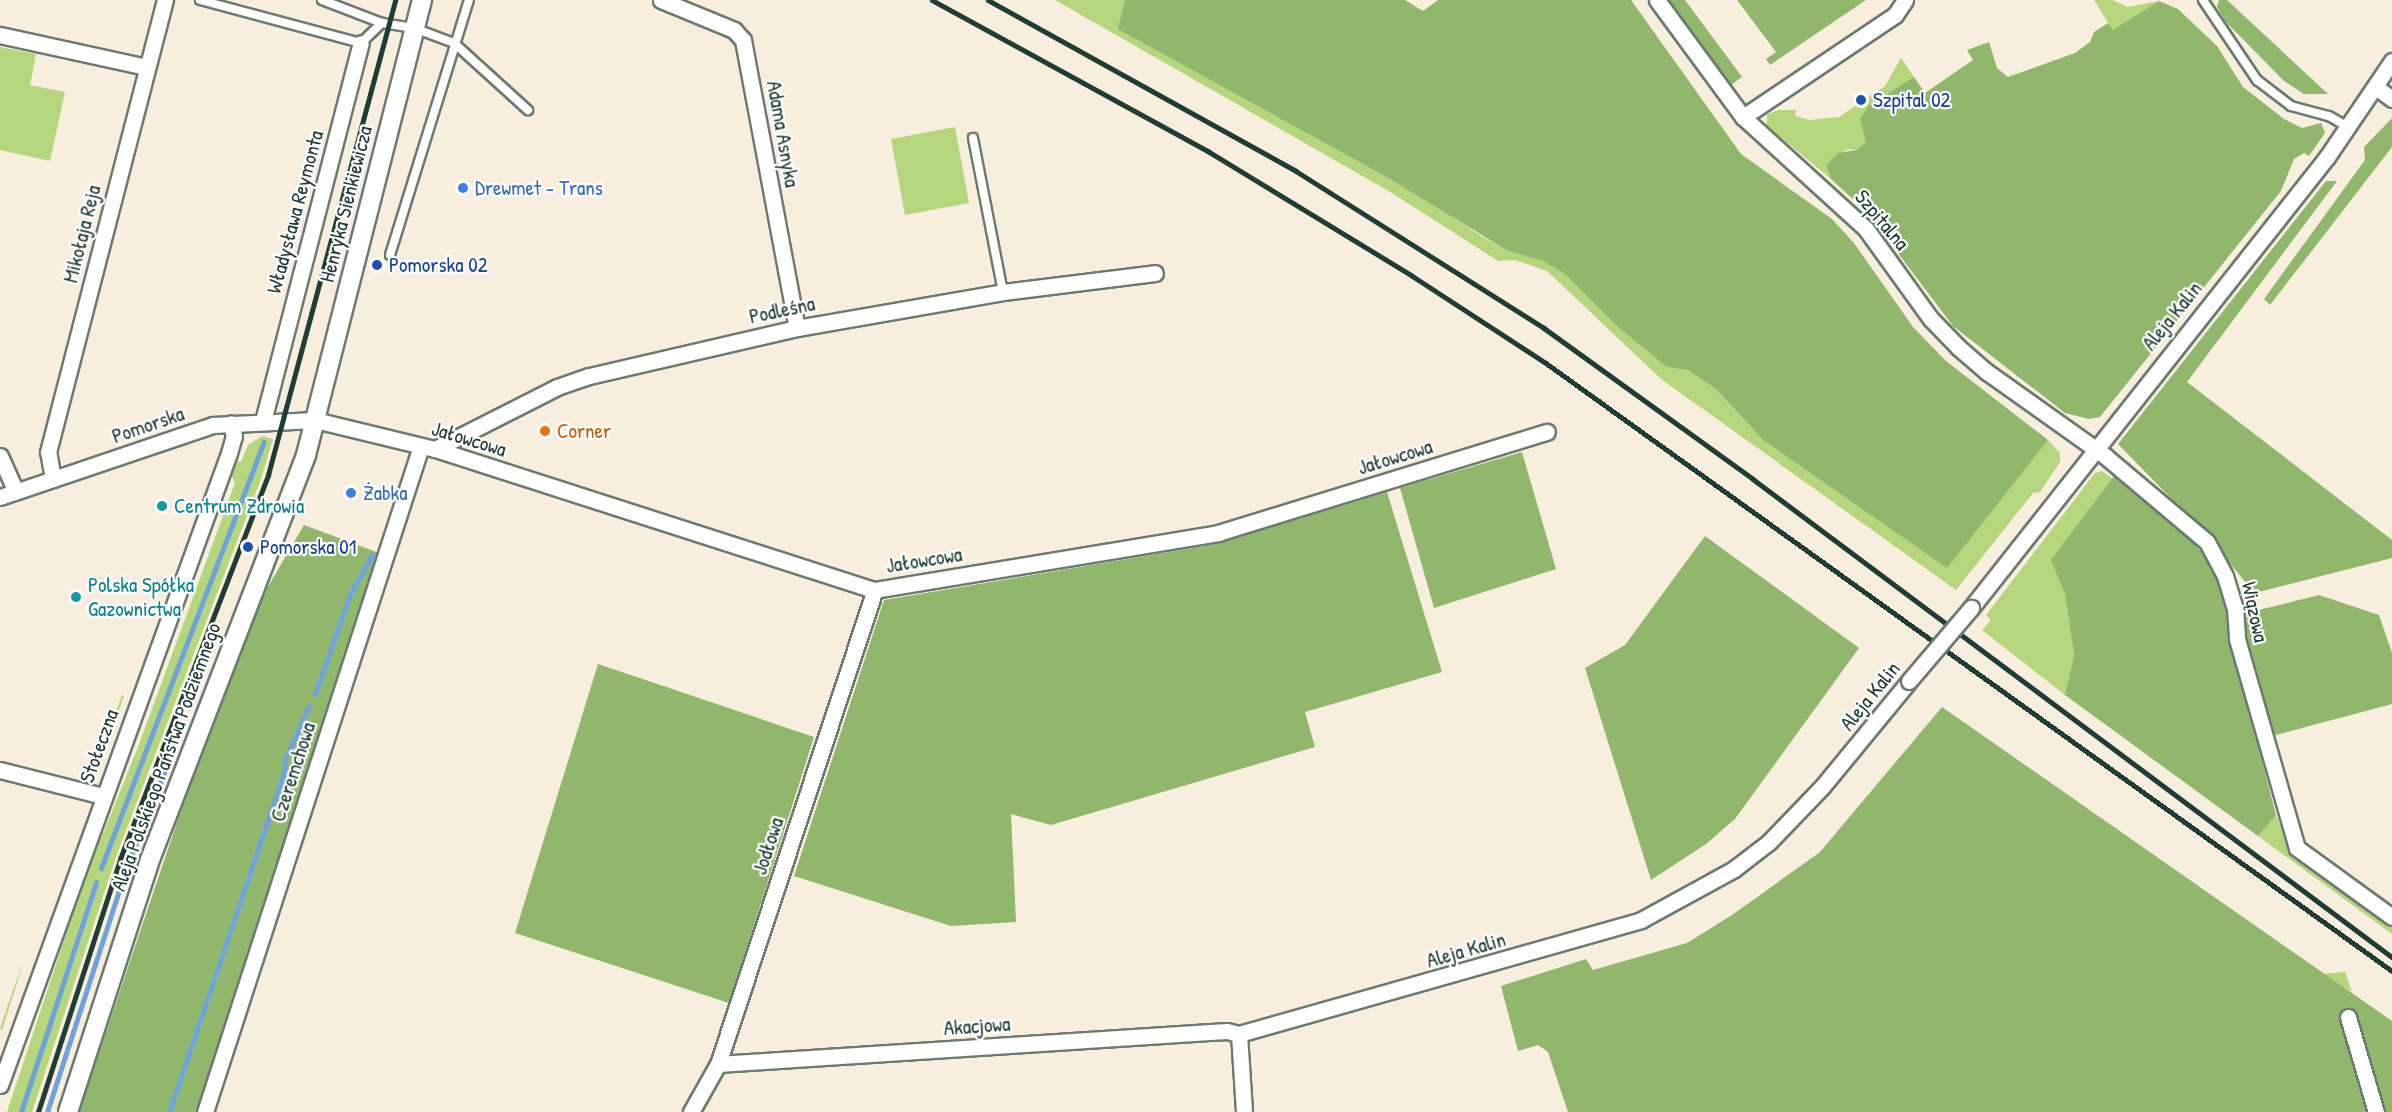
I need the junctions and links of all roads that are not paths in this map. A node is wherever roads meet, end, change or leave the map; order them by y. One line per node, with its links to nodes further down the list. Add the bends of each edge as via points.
1 (165, 0): 16 (street, Mikołaja Reja)
2 (200, 0): 13 (lane)
3 (322, 0): 10 (lane)
4 (422, 0): 11 (street, Henryka Sienkiewicza)
5 (469, 0): 14 (lane)
6 (661, 0): 26 (street, Adama Asnyka, via 734,30 743,40)
7 (1657, 0): 20 (street, Szpitalna)
8 (2204, 0): 21 (lane, via 2257,80 2291,106 2329,116)
9 (1898, 10): 20 (street)
10 (382, 23): 11 (lane); 13 (lane)
11 (414, 28): 14 (lane); 27 (street, Henryka Sienkiewicza)
12 (0, 35): 16 (street)
13 (361, 43): 28 (street, Władysława Reymonta)
14 (454, 43): 19 (lane); 23 (lane)
15 (2392, 61): 17 (street, Aleja Kalin)
16 (147, 67): 34 (street, Mikołaja Reja, via 48,452)
17 (2377, 88): 18 (street); 21 (street, Aleja Kalin)
18 (2392, 99)
19 (528, 110)
20 (1743, 117): 32 (street, Szpitalna, via 1860,222 1931,319 1958,347)
21 (2349, 128): 32 (street, Aleja Kalin)
22 (973, 138): 25 (lane)
23 (390, 255)
24 (1155, 273): 25 (street, Podleśna)
25 (1003, 292): 26 (street, Podleśna)
26 (797, 328): 31 (street, Podleśna, via 574,381)
27 (315, 420): 28 (street, Pomorska); 31 (street, Jałowcowa); 45 (street, Aleja Polskiego Państwa Podziemnego, via 295,488 237,627 151,857)
28 (263, 421): 29 (street, Pomorska)
29 (231, 423): 34 (street, Pomorska, via 197,430); 39 (street, Stołeczna, via 234,436 229,453)
30 (1547, 432): 37 (street, Jałowcowa, via 1218,533)
31 (428, 448): 37 (street, Jałowcowa); 46 (street, Czeremchowa)
32 (2092, 450): 40 (street, Wiązowa, via 2112,462 2206,542 2225,576 2235,608 2237,639 2293,836 2302,854); 42 (street, Aleja Kalin, bridge, via 1971,608 1822,787 1769,842 1734,869 1641,920)
33 (0, 456): 35 (street)
34 (53, 479): 35 (street, Pomorska)
35 (16, 492): 36 (street, Pomorska)
36 (0, 497)
37 (875, 590): 43 (street, Jodłowa)
38 (0, 770): 39 (street)
39 (103, 796): 44 (street, Stołeczna)
40 (2392, 916)
41 (2348, 1017): 49 (street)
42 (1239, 1034): 43 (street, Akacjowa, via 1227,1031); 48 (street)
43 (718, 1064): 47 (street, Jodłowa)
44 (0, 1085)
45 (68, 1112)
46 (205, 1112)
47 (692, 1112)
48 (1244, 1112)
49 (2376, 1112)

